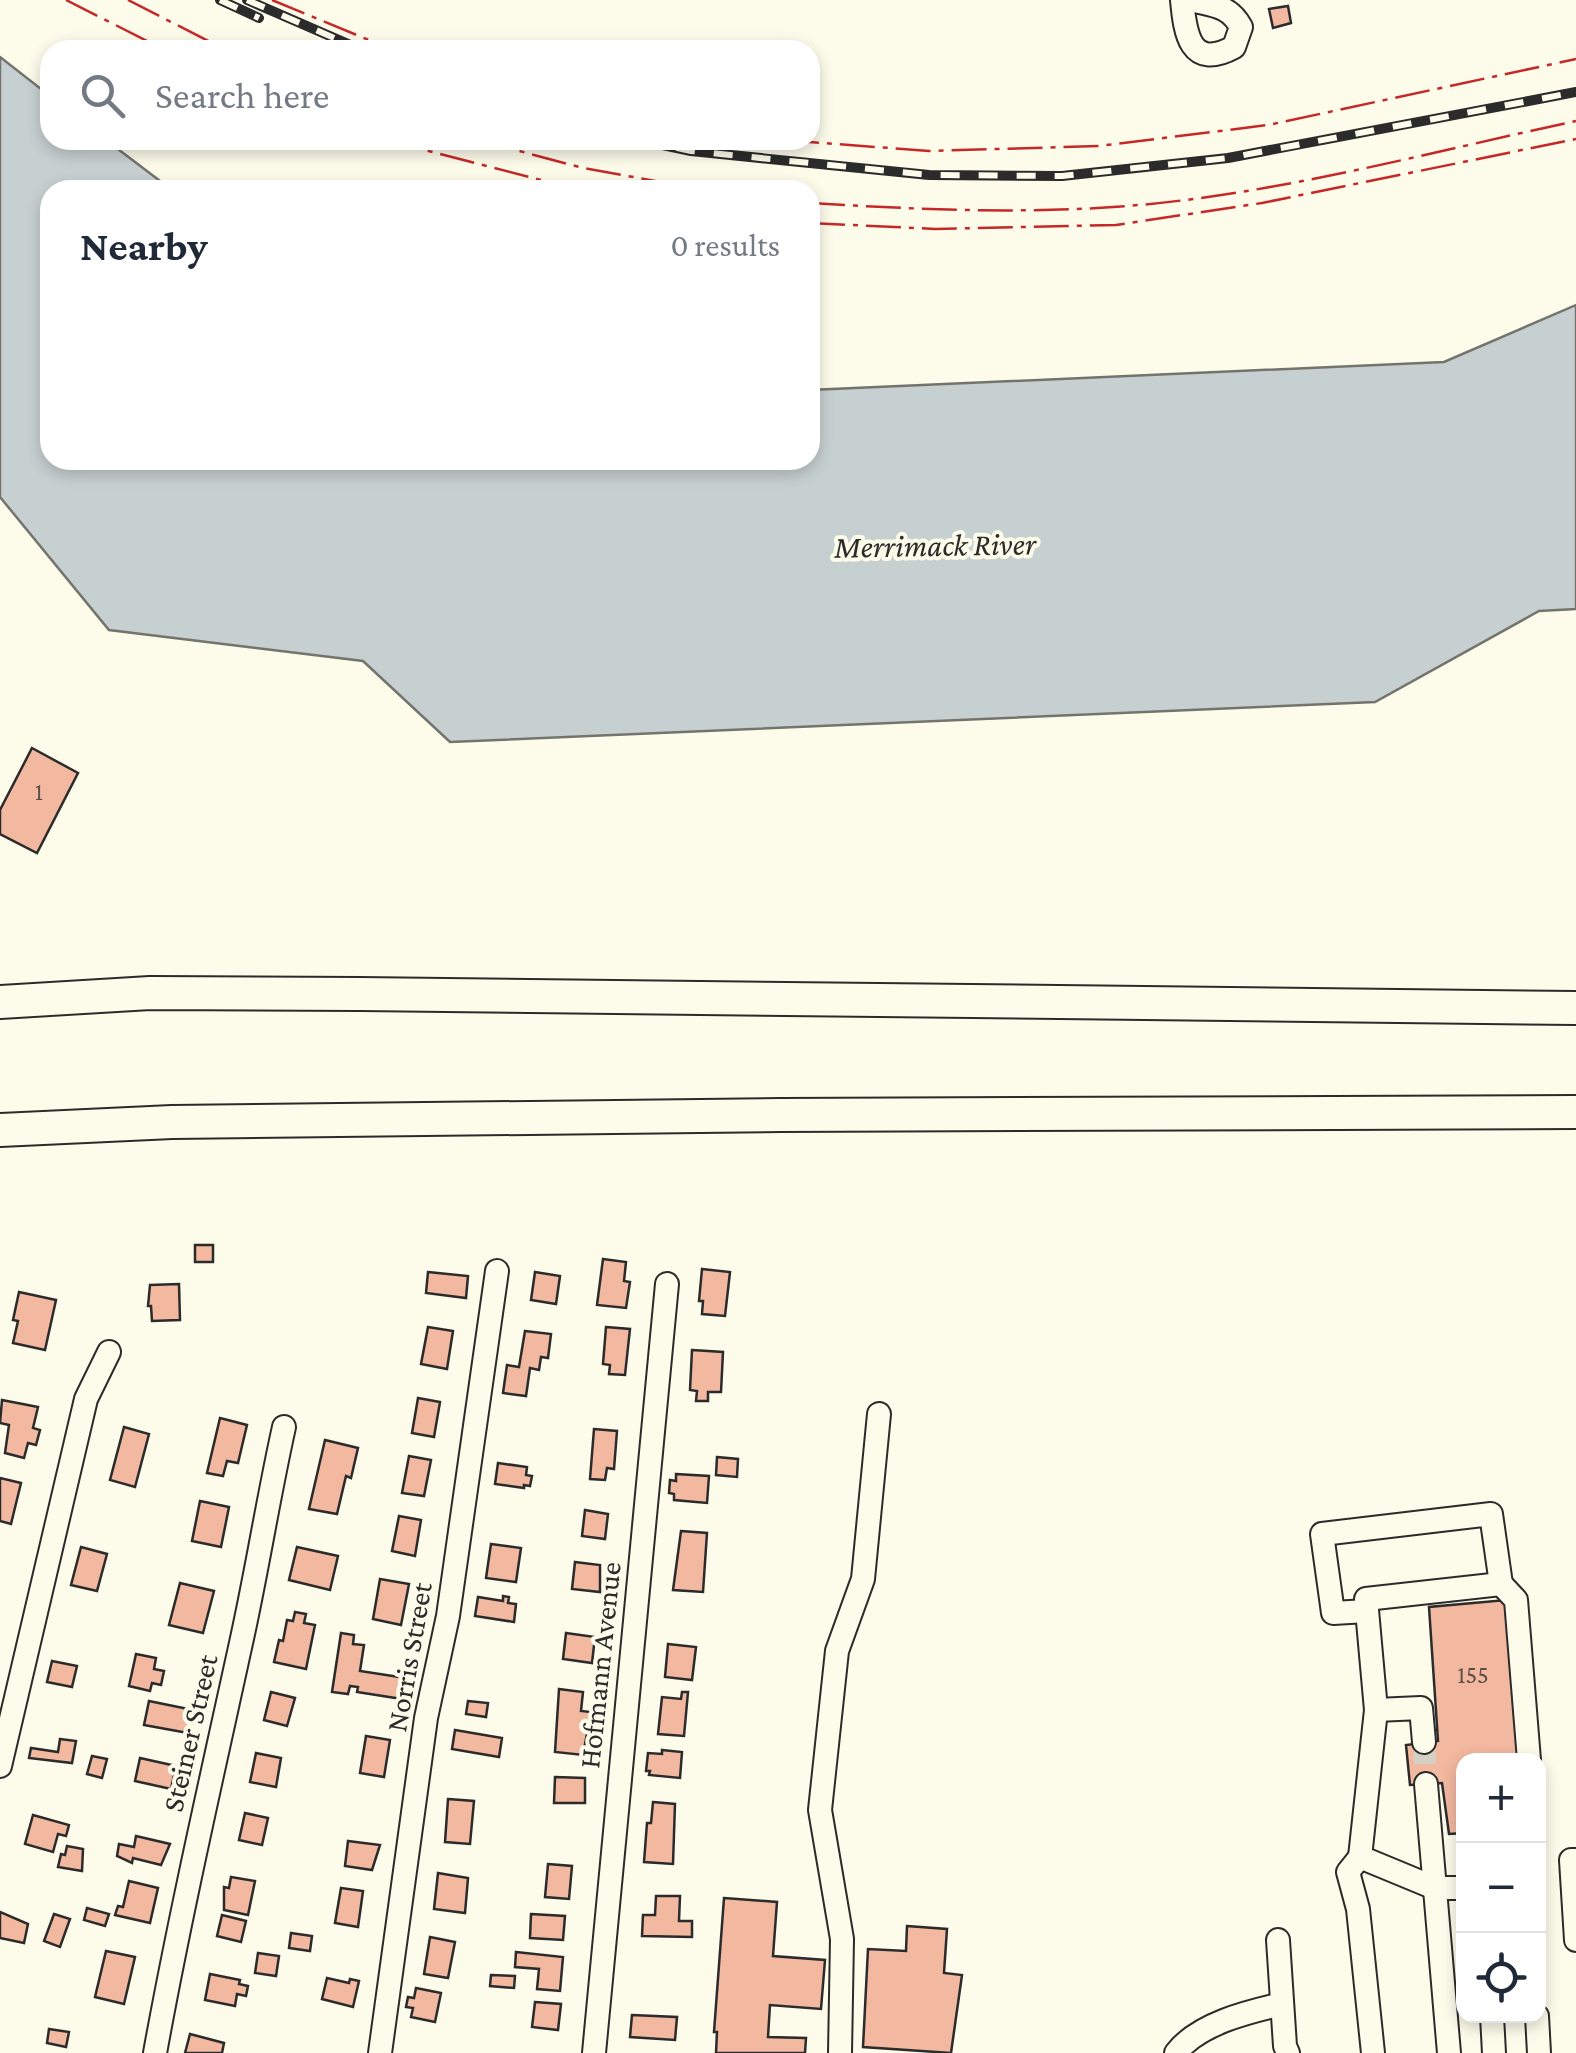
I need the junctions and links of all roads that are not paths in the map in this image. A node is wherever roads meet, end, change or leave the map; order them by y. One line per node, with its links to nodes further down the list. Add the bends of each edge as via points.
1 (1182, 0): 2 (street, via 1192,47 1221,54 1234,47 1236,18 1220,6)
2 (1191, 0)
3 (0, 1002): 4 (highway, via 360,994)
4 (1576, 1008)
5 (1576, 1112): 6 (highway)
6 (1414, 1114): 7 (highway); 8 (highway, via 781,1115)
7 (1576, 1127)
8 (0, 1130)
9 (496, 1271): 33 (street, Norris Street)
10 (667, 1284): 34 (street, Hofmann Avenue)
11 (109, 1352): 19 (street, via 86,1399)
12 (879, 1414): 35 (street, via 863,1579 837,1651 820,1810 842,1939)
13 (284, 1427): 32 (street, Steiner Street)
14 (1501, 1584): 15 (street, via 1366,1599); 15 (street, via 1492,1514 1322,1534 1332,1613); 18 (street, via 1516,1600)
15 (1367, 1611): 16 (street)
16 (1376, 1710): 17 (street, via 1421,1708); 21 (street)
17 (1424, 1742)
18 (1528, 1753)
19 (0, 1766)
20 (1426, 1784): 23 (street)
21 (1360, 1857): 23 (street); 36 (street, via 1348,1872)
22 (1576, 1860): 26 (street, via 1570,1860)
23 (1435, 1888): 24 (street); 37 (street)
24 (1456, 1888)
25 (1278, 1940): 27 (street)
26 (1576, 1940)
27 (1282, 2004): 30 (street); 31 (street, via 1240,2014)
28 (1492, 2023): 38 (street)
29 (1538, 2023): 39 (street)
30 (1282, 2051)
31 (1176, 2052)
32 (155, 2053)
33 (380, 2053)
34 (594, 2053)
35 (840, 2053)
36 (1374, 2053)
37 (1449, 2053)
38 (1494, 2053)
39 (1539, 2053)

